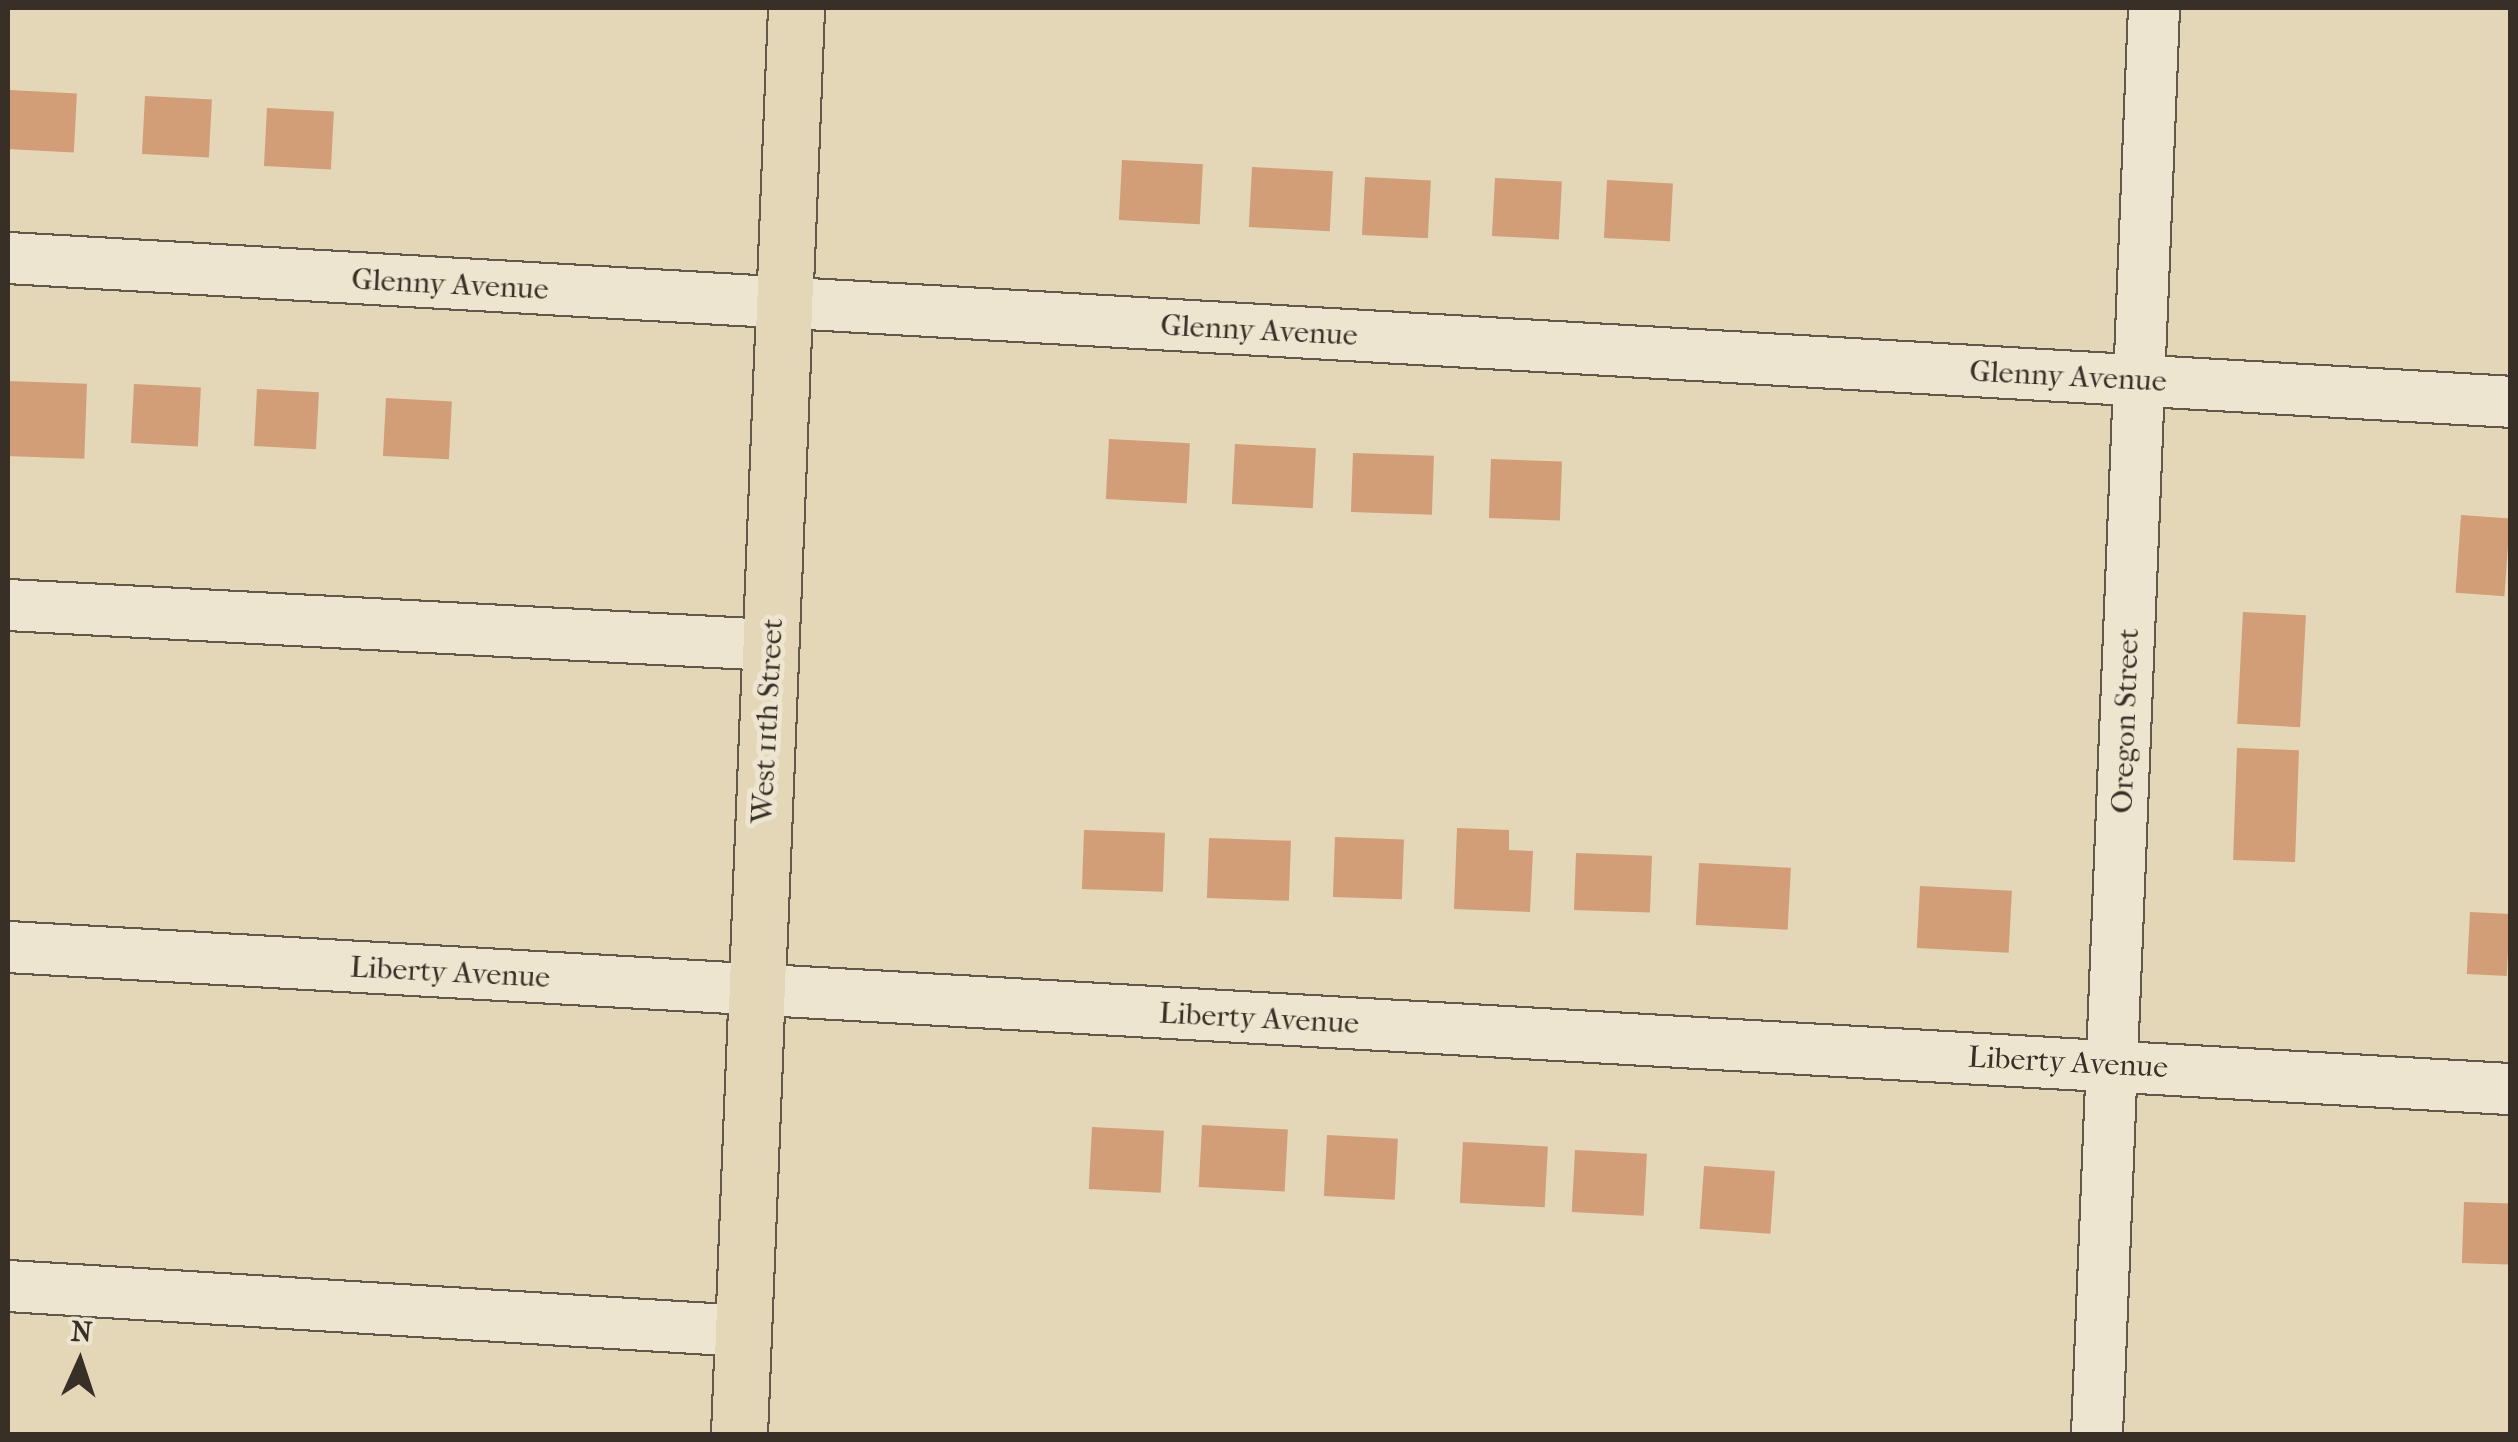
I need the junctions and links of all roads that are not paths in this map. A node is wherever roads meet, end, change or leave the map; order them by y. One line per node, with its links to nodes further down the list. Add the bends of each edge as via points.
1 (796, 8): 4 (main road, West 11th Street)
2 (2154, 8): 5 (street, Oregon Street)
3 (8, 258): 4 (street, Glenny Avenue)
4 (788, 304): 5 (street, Glenny Avenue); 8 (main road, West 11th Street)
5 (2139, 380): 6 (street, Glenny Avenue); 11 (street, Oregon Street)
6 (2510, 402)
7 (8, 605): 8 (street)
8 (772, 645): 10 (main road, West 11th Street)
9 (8, 946): 10 (street, Liberty Avenue)
10 (756, 991): 11 (street, Liberty Avenue); 14 (main road, West 11th Street)
11 (2112, 1065): 12 (street, Liberty Avenue); 16 (street, Oregon Street)
12 (2510, 1089)
13 (8, 1286): 14 (street)
14 (743, 1331): 15 (main road, West 11th Street)
15 (739, 1434)
16 (2097, 1434)

